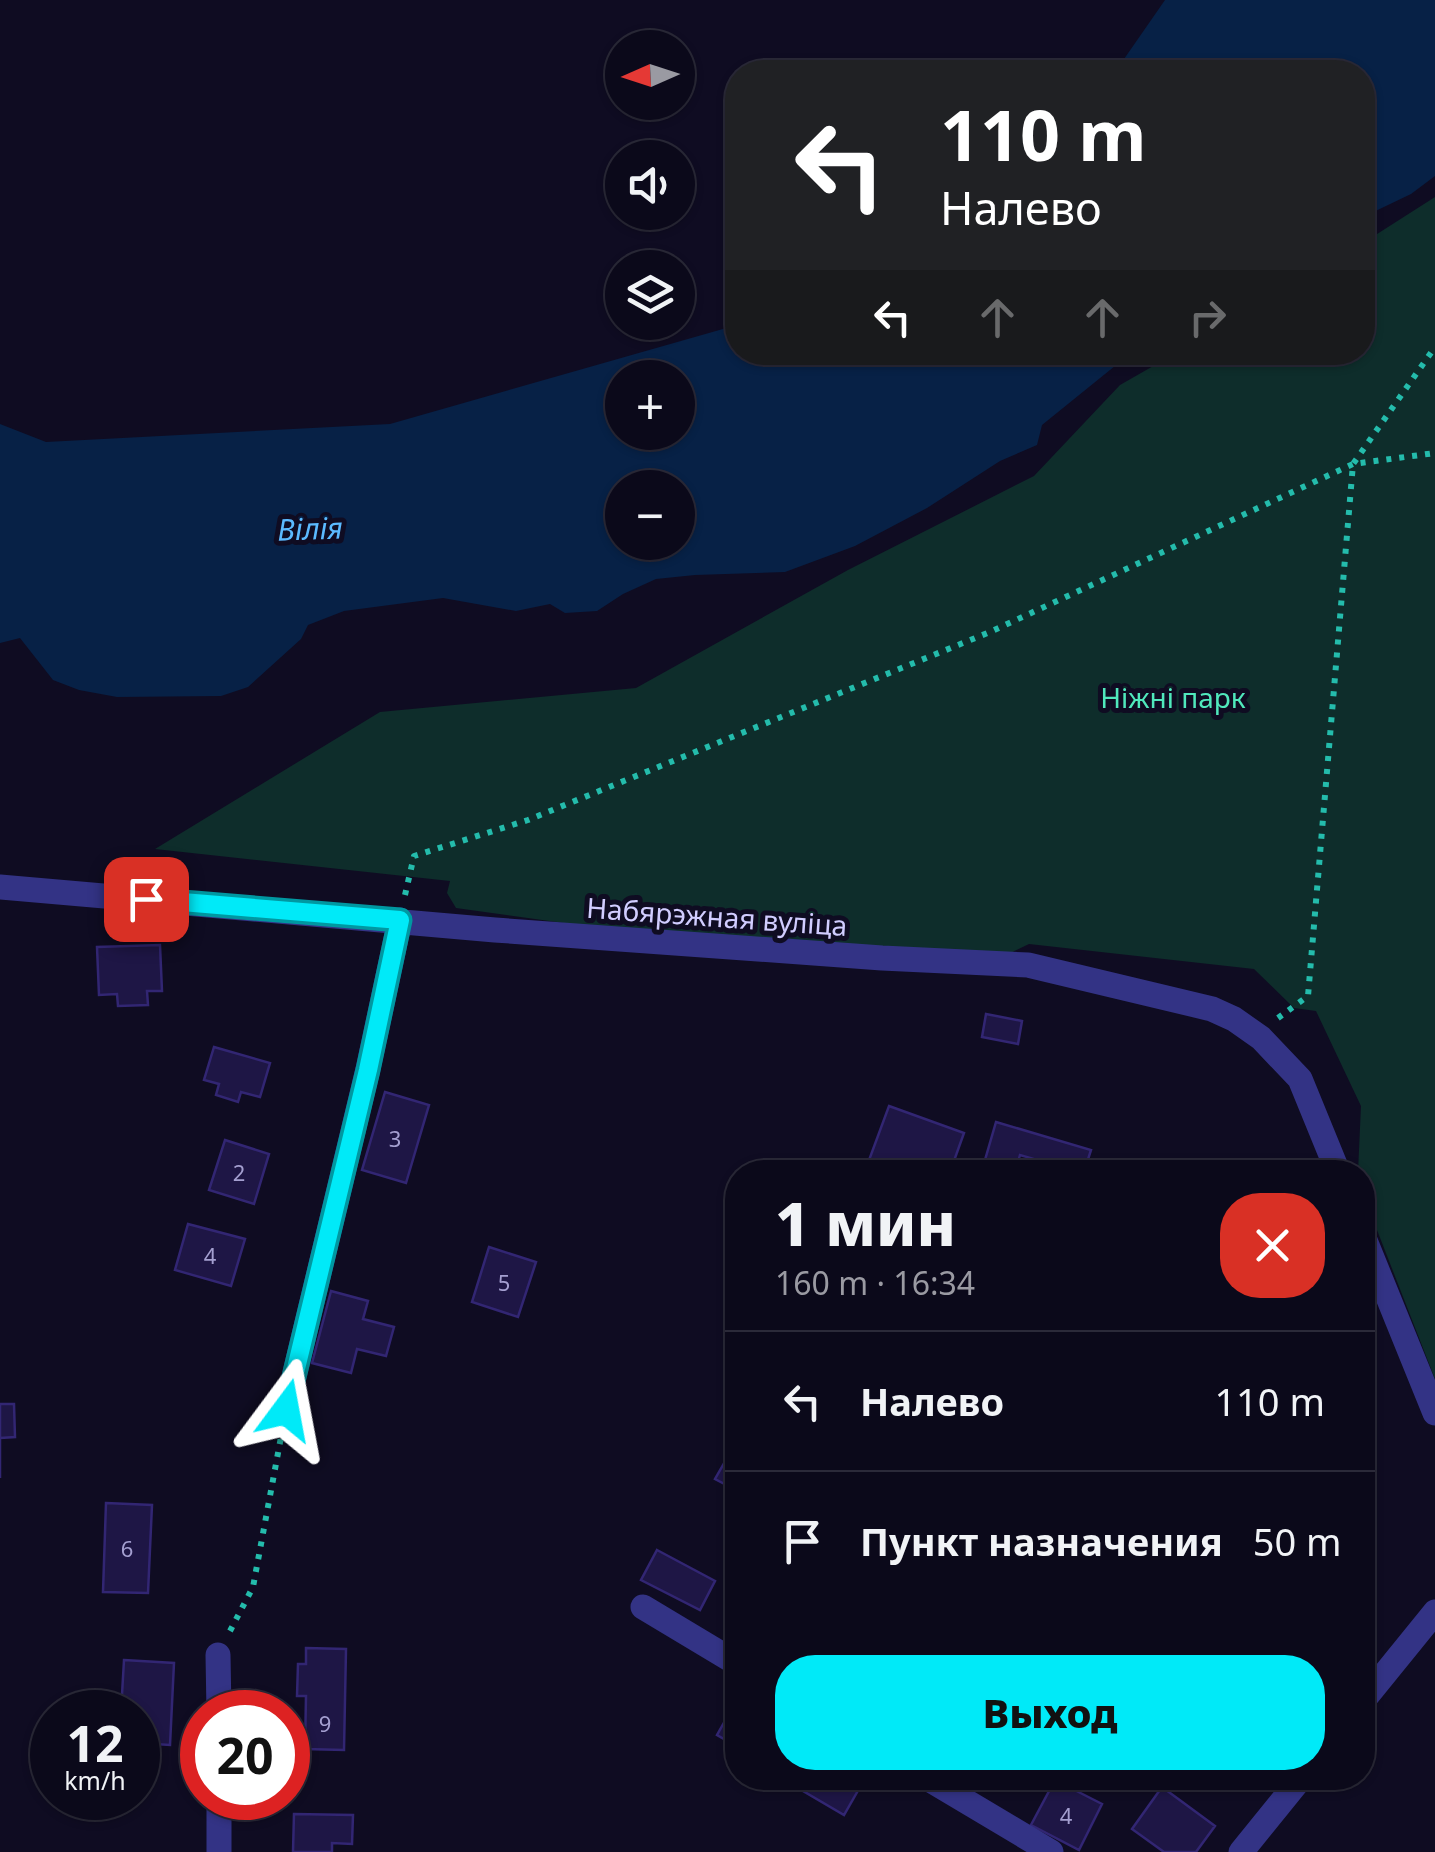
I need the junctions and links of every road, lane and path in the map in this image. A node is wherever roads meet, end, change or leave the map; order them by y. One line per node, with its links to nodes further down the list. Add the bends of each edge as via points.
1 (1435, 347): 3 (path)
2 (1435, 453): 3 (path)
3 (1353, 464): 5 (path, via 990,632 528,820 414,856); 6 (path, via 1308,996)
4 (0, 887): 5 (street, Набярэжная вуліца)
5 (400, 920): 6 (street, Набярэжная вуліца, via 1028,965 1212,1008); 9 (street)
6 (1256, 1034): 7 (street, Набярэжная вуліца, via 1300,1079)
7 (1333, 1160)
8 (1375, 1266): 10 (street)
9 (286, 1410): 13 (path, via 252,1587)
10 (1435, 1413)
11 (643, 1606): 14 (street)
12 (1435, 1612): 15 (street)
13 (218, 1654): 16 (street)
14 (725, 1656)
15 (1375, 1686)
16 (218, 1690)
17 (947, 1790): 21 (street)
18 (1292, 1790): 22 (street)
19 (219, 1820): 20 (street)
20 (219, 1852)
21 (1052, 1852)
22 (1241, 1852)

